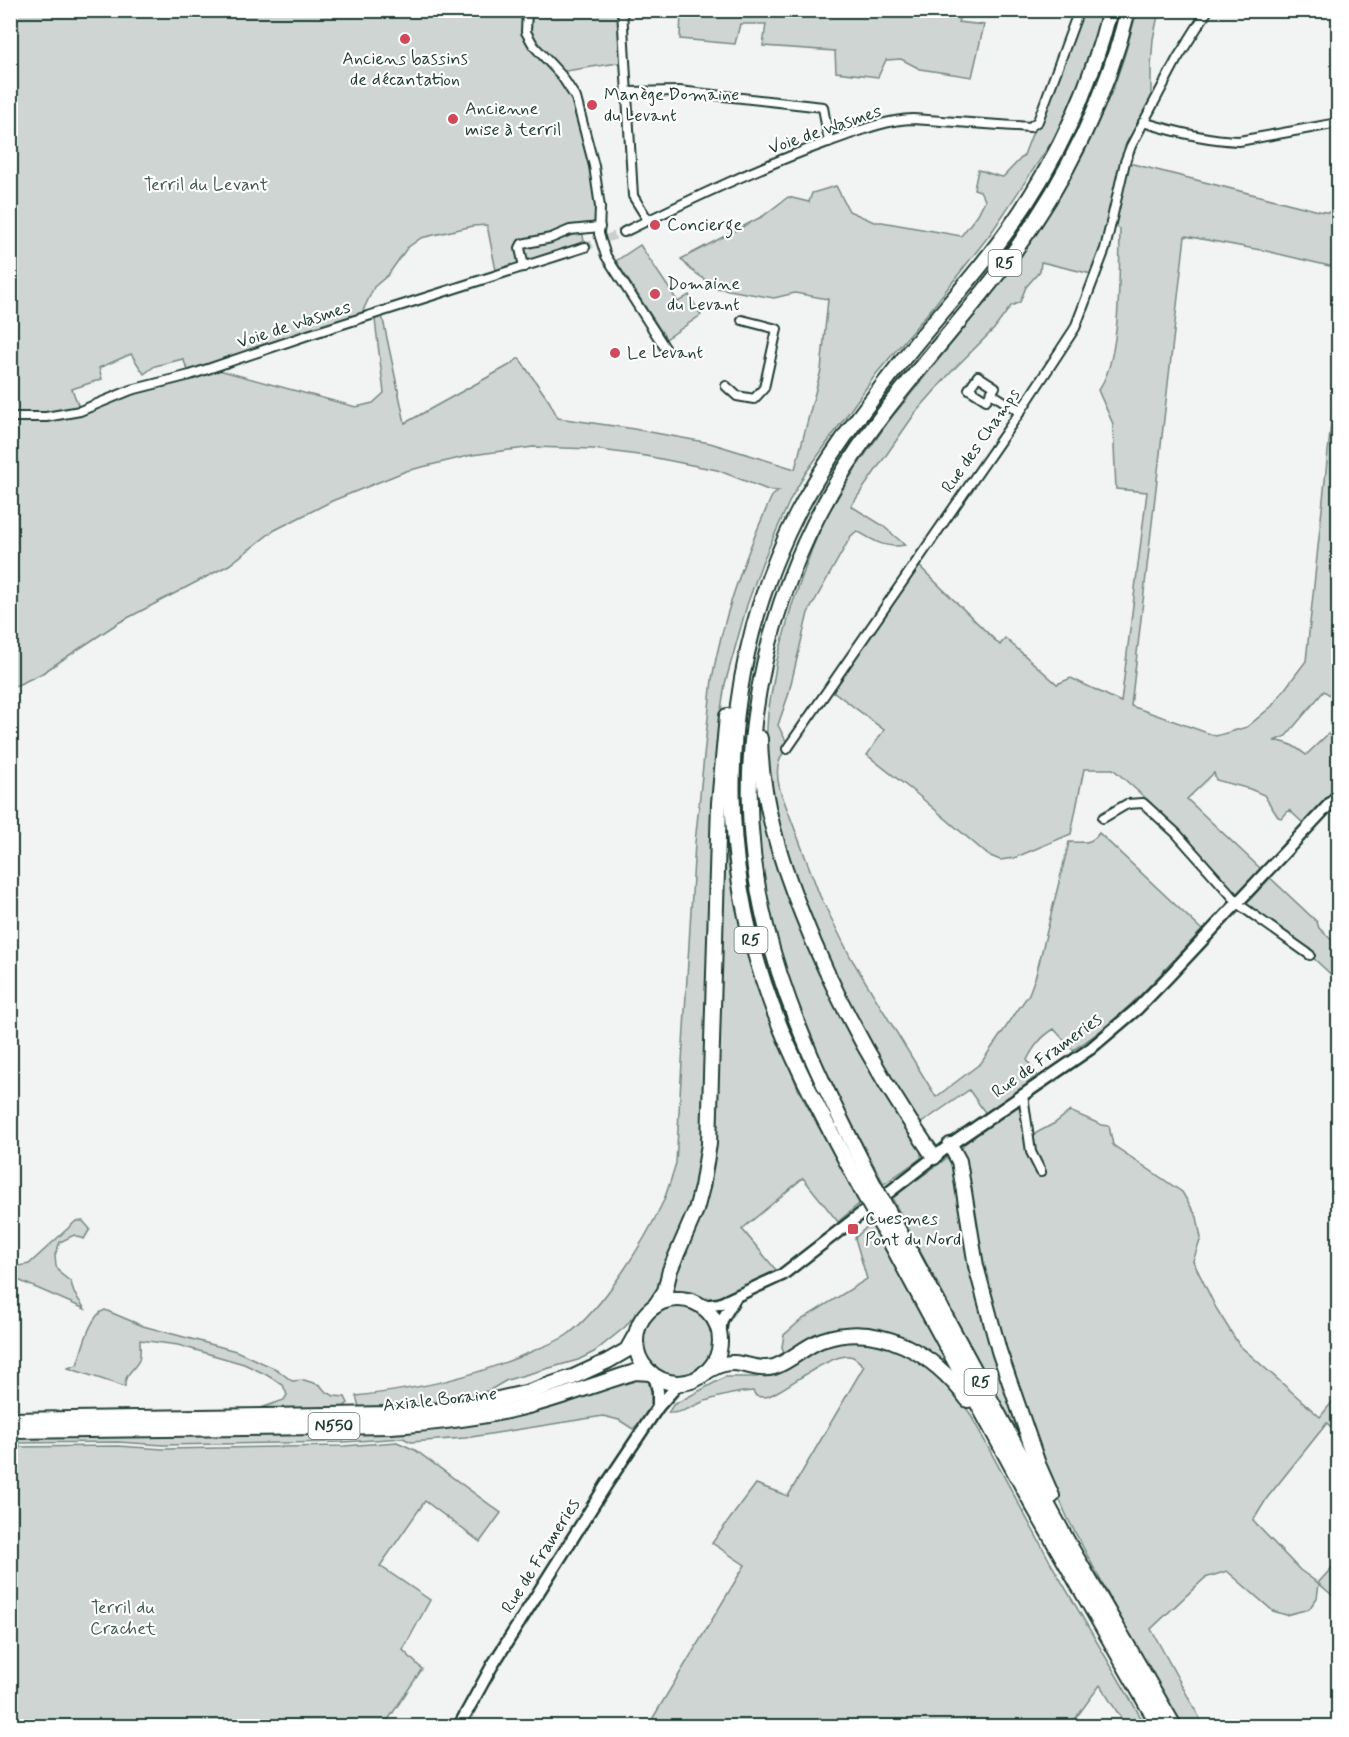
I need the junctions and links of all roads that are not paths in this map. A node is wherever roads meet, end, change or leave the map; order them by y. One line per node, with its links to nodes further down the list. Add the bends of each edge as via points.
1 (527, 10): 12 (street, via 526,32 576,98 594,166)
2 (622, 10): 7 (street)
3 (1079, 10): 10 (street, Voie de Wasmes, via 1035,126 901,120 874,125)
4 (1110, 10): 22 (highway, R5, via 1080,101 1028,201 983,263 861,413 796,515 770,577)
5 (1128, 10): 23 (highway, R5, via 1111,74 1053,194 998,273 876,423 812,526 775,618)
6 (1208, 10): 8 (street, Rue des Champs)
7 (628, 92): 10 (street, via 679,91 823,107); 11 (street, via 633,196)
8 (1143, 122): 9 (street, via 1225,141); 20 (street, Rue des Champs, via 1125,162 1105,249 1076,328)
9 (1338, 123)
10 (829, 142): 11 (street, Voie de Wasmes, via 774,162)
11 (648, 220): 13 (street, Voie de Wasmes)
12 (600, 227): 15 (street, via 570,230 522,244); 17 (street, via 606,256)
13 (624, 232)
14 (585, 247): 15 (street, Voie de Wasmes)
15 (524, 267): 21 (street, Voie de Wasmes, via 190,375 131,390 80,411 46,417)
16 (742, 320): 18 (street, via 777,328 764,388 754,399 737,396)
17 (667, 351)
18 (726, 386)
19 (991, 393): 20 (street)
20 (1020, 412): 24 (street, Rue des Champs)
21 (10, 417)
22 (745, 664): 33 (highway, R5, via 734,734 732,813 748,931 771,1005 803,1078); 36 (highway, via 734,682 722,760 709,1144 696,1210 665,1291)
23 (758, 693): 31 (highway, via 760,760 767,803 795,898 850,1022 882,1080); 33 (highway, R5, via 752,736 750,810 765,925 803,1037)
24 (787, 749)
25 (1338, 795): 27 (main road, Rue de Frameries)
26 (1104, 818): 27 (street, via 1127,804 1143,803 1176,832)
27 (1238, 902): 28 (street); 29 (main road, Rue de Frameries, via 1137,1009 1090,1049)
28 (1310, 955)
29 (1023, 1095): 30 (main road, Rue de Frameries); 32 (street, via 1031,1152)
30 (950, 1145): 31 (main road, Rue de Frameries); 47 (highway, via 959,1161 974,1255 999,1351)
31 (934, 1157): 35 (main road, Rue de Frameries, via 782,1275)
32 (1041, 1172)
33 (869, 1189): 34 (highway, R5, bridge)
34 (887, 1222): 45 (highway, R5); 47 (highway, R5)
35 (736, 1297): 37 (main road, Rue de Frameries); 39 (main road, via 722,1320)
36 (655, 1306): 37 (highway, via 678,1299); 38 (highway, via 643,1318)
37 (701, 1306): 39 (highway, via 712,1317)
38 (636, 1334): 41 (highway, via 637,1351); 44 (highway, Axiale Boraine / N550, via 627,1350 573,1377 512,1397 451,1410)
39 (719, 1338): 40 (highway, via 716,1358)
40 (704, 1373): 42 (highway); 45 (highway, via 732,1363 755,1368 776,1366 823,1340 881,1337 927,1359 951,1379)
41 (653, 1374): 42 (highway, via 670,1382); 43 (main road); 46 (highway, Axiale Boraine / N550, via 635,1372 527,1407 433,1423)
42 (687, 1381): 43 (main road, Rue de Frameries)
43 (658, 1407): 48 (main road, Rue de Frameries, via 538,1591)
44 (10, 1420)
45 (987, 1421): 49 (highway, R5)
46 (10, 1431)
47 (1070, 1546): 50 (highway, R5)
48 (459, 1726)
49 (1159, 1726)
50 (1174, 1726)

